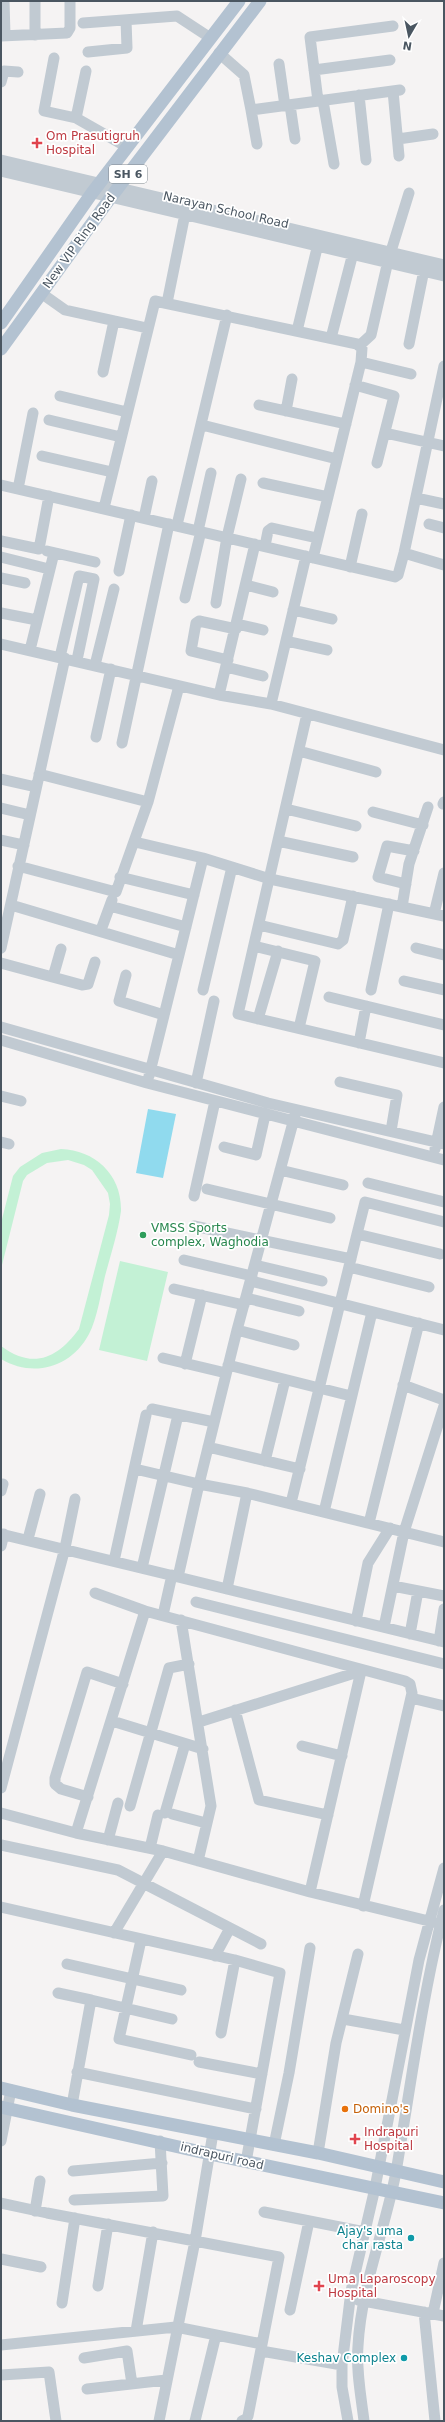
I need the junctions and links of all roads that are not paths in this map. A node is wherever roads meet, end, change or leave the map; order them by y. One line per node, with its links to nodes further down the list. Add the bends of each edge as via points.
1 (4, 1): 10 (street)
2 (35, 1): 9 (street)
3 (70, 1): 9 (street, via 70,28 67,33)
4 (239, 1): 11 (main road, New VIP Ring Road / SH 6)
5 (260, 1): 13 (main road, New VIP Ring Road / SH 6)
6 (126, 20): 7 (street); 11 (street, via 177,16); 12 (street, via 127,48)
7 (83, 23)
8 (393, 26): 17 (street, via 310,37)
9 (35, 35): 10 (street)
10 (3, 36)
11 (209, 37): 30 (main road, New VIP Ring Road / SH 6)
12 (88, 52)
13 (219, 53): 24 (street, via 244,75); 37 (main road, New VIP Ring Road / SH 6)
14 (54, 58): 25 (street, via 44,111)
15 (390, 60): 17 (street)
16 (279, 64): 23 (street)
17 (314, 70): 22 (street)
18 (86, 71): 25 (street)
19 (18, 72): 20 (street, via 4,71)
20 (1, 82)
21 (359, 96): 22 (street); 28 (street, via 397,90); 33 (street)
22 (320, 101): 23 (street); 34 (street)
23 (287, 105): 24 (street); 27 (street)
24 (251, 110): 29 (street)
25 (76, 118): 30 (street)
26 (433, 134): 28 (street)
27 (295, 139)
28 (398, 139): 31 (street)
29 (257, 144)
30 (127, 147): 36 (main road, New VIP Ring Road / SH 6)
31 (399, 156)
32 (1, 160): 36 (street)
33 (366, 160)
34 (334, 164)
35 (1, 170): 36 (street, Narayan School Road)
36 (96, 188): 37 (street, Narayan School Road); 50 (main road, New VIP Ring Road / SH 6)
37 (114, 192): 39 (street, Narayan School Road); 42 (street); 46 (main road, New VIP Ring Road / SH 6)
38 (409, 193): 42 (street)
39 (186, 214): 40 (street, Narayan School Road); 47 (street)
40 (318, 244): 41 (street, Narayan School Road); 52 (street)
41 (353, 252): 42 (street, Narayan School Road); 53 (street)
42 (390, 256): 43 (street); 44 (street, Narayan School Road); 55 (street, via 371,335)
43 (444, 265)
44 (424, 270): 45 (street, Narayan School Road); 54 (street)
45 (444, 276)
46 (42, 293): 49 (street, via 65,310); 56 (main road, New VIP Ring Road / SH 6)
47 (167, 302): 48 (street); 51 (street, via 155,301)
48 (227, 315): 52 (street); 72 (street)
49 (114, 321): 51 (street); 59 (street)
50 (1, 323)
51 (147, 328): 67 (street)
52 (297, 331): 53 (street)
53 (331, 338): 55 (street)
54 (409, 344)
55 (359, 346): 57 (street, via 362,348)
56 (1, 349)
57 (361, 362): 60 (street); 62 (street)
58 (444, 366): 63 (street)
59 (103, 372)
60 (411, 374)
61 (292, 379): 66 (street)
62 (355, 385): 71 (street); 73 (street, via 394,396)
63 (442, 386): 69 (street)
64 (60, 396): 67 (street)
65 (259, 405): 66 (street)
66 (286, 411): 71 (street)
67 (127, 412): 74 (street)
68 (33, 413): 86 (street)
69 (439, 418): 75 (street)
70 (49, 420): 74 (street)
71 (346, 424): 78 (street)
72 (202, 425): 78 (street); 96 (street)
73 (385, 432): 75 (street); 79 (street)
74 (120, 437): 80 (street)
75 (428, 442): 76 (street); 89 (street)
76 (444, 446)
77 (42, 456): 80 (street)
78 (337, 459): 88 (street)
79 (377, 463)
80 (112, 472): 91 (street)
81 (211, 473): 98 (street)
82 (241, 479): 99 (street)
83 (152, 481): 94 (street)
84 (263, 482): 88 (street)
85 (1, 485): 86 (street)
86 (18, 488): 87 (street)
87 (49, 496): 91 (street); 103 (street)
88 (328, 497): 100 (street)
89 (416, 498): 90 (street); 105 (street)
90 (444, 504)
91 (104, 508): 93 (street)
92 (362, 514): 110 (street)
93 (131, 515): 94 (street); 112 (street)
94 (144, 518): 96 (street)
95 (429, 524): 97 (street)
96 (173, 525): 98 (street); 135 (street)
97 (444, 528)
98 (199, 531): 99 (street); 118 (street)
99 (227, 538): 102 (street); 119 (street)
100 (317, 538): 102 (street, via 272,528); 107 (street)
101 (3, 542): 103 (street); 106 (street)
102 (260, 545): 107 (street); 115 (street)
103 (39, 550): 104 (street)
104 (54, 553): 108 (street); 111 (street)
105 (404, 553): 109 (street); 110 (street, via 398,575 395,577)
106 (1, 557): 111 (street)
107 (309, 557): 110 (street); 120 (street)
108 (95, 562)
109 (444, 565)
110 (350, 566)
111 (49, 569): 123 (street)
112 (118, 571)
113 (1, 578): 114 (street)
114 (25, 583)
115 (246, 586): 117 (street); 124 (street)
116 (114, 589): 133 (street)
117 (273, 592)
118 (185, 598)
119 (216, 603)
120 (293, 610): 122 (street); 126 (street)
121 (1, 613): 123 (street)
122 (332, 619)
123 (37, 620): 128 (street)
124 (236, 627): 125 (street); 132 (street); 132 (street, via 199,621 196,623 191,651)
125 (264, 630)
126 (286, 641): 129 (street); 139 (street)
127 (1, 644): 128 (street)
128 (30, 650): 130 (street)
129 (327, 650)
130 (63, 657): 131 (street); 131 (street, via 79,576 94,579); 146 (street)
131 (77, 660): 133 (street)
132 (227, 663): 136 (street); 138 (street)
133 (95, 665): 134 (street)
134 (111, 669): 135 (street); 141 (street)
135 (136, 676): 137 (street); 142 (street)
136 (263, 676)
137 (179, 686): 138 (street); 149 (street)
138 (219, 695): 139 (street)
139 (271, 704): 140 (street)
140 (308, 714): 143 (street); 144 (street)
141 (96, 736)
142 (122, 743)
143 (444, 750)
144 (299, 751): 145 (street); 152 (street)
145 (376, 772)
146 (39, 774): 148 (street); 149 (street)
147 (1, 779): 148 (street)
148 (36, 787): 154 (street)
149 (148, 802): 159 (street)
150 (1, 808): 154 (street)
151 (428, 808): 155 (street)
152 (286, 809): 156 (street); 158 (street)
153 (373, 812): 155 (street)
154 (30, 815): 160 (street)
155 (423, 825): 161 (street)
156 (356, 826)
157 (1, 840): 160 (street)
158 (278, 841): 162 (street); 168 (street)
159 (135, 842): 163 (street); 167 (street)
160 (24, 845): 164 (street)
161 (414, 851): 169 (street); 169 (street, via 387,846 378,877)
162 (353, 857)
163 (203, 858): 165 (street); 171 (street)
164 (18, 866): 170 (street); 174 (street)
165 (232, 866): 168 (street); 194 (street)
166 (444, 873): 177 (street)
167 (120, 877): 170 (street); 171 (street)
168 (270, 878): 172 (street); 178 (street)
169 (406, 884): 176 (street)
170 (116, 892): 175 (street)
171 (194, 895): 179 (street)
172 (353, 896): 173 (street); 178 (street, via 343,940 338,944)
173 (389, 904): 176 (street); 195 (street)
174 (11, 905): 180 (street); 181 (street)
175 (110, 906): 179 (street); 180 (street)
176 (402, 907): 177 (street)
177 (439, 915)
178 (259, 925): 182 (street)
179 (186, 927): 188 (street)
180 (101, 930): 188 (street)
181 (3, 936): 183 (street)
182 (254, 946): 186 (street); 201 (street, via 238,1014)
183 (1, 948)
184 (416, 948): 187 (street)
185 (61, 949): 192 (street)
186 (278, 951): 201 (street); 204 (street, via 315,961)
187 (444, 954)
188 (179, 955): 200 (street)
189 (95, 962): 192 (street, via 88,984 82,985)
190 (1, 963): 192 (street)
191 (126, 975): 200 (street, via 119,1001)
192 (53, 977)
193 (404, 981): 196 (street)
194 (203, 990)
195 (371, 990)
196 (444, 990)
197 (329, 997): 199 (street)
198 (214, 1001): 209 (street)
199 (366, 1006): 202 (street); 206 (street)
200 (164, 1015): 208 (street)
201 (258, 1019): 204 (street)
202 (444, 1025)
203 (1, 1027): 208 (street)
204 (299, 1028): 206 (street)
205 (1, 1040): 211 (street)
206 (359, 1042): 207 (street)
207 (444, 1063)
208 (150, 1070): 209 (street); 211 (street)
209 (196, 1082): 216 (street)
210 (340, 1082): 219 (street, via 397,1095)
211 (147, 1083): 214 (street)
212 (1, 1096): 213 (street)
213 (21, 1101)
214 (215, 1101): 217 (street); 227 (street)
215 (444, 1107): 220 (street)
216 (297, 1109): 218 (street); 219 (street)
217 (265, 1115): 218 (street); 221 (street, via 256,1155)
218 (294, 1122): 222 (street); 223 (street)
219 (391, 1131): 220 (street)
220 (440, 1143): 222 (street)
221 (224, 1147)
222 (439, 1158)
223 (280, 1170): 225 (street); 229 (street)
224 (368, 1183): 228 (street)
225 (343, 1185)
226 (207, 1189): 229 (street)
227 (194, 1196)
228 (444, 1202)
229 (271, 1204): 230 (street); 234 (street)
230 (330, 1218)
231 (444, 1222): 233 (street, via 365,1202)
232 (194, 1226): 234 (street)
233 (357, 1234): 235 (street); 237 (street)
234 (261, 1241): 237 (street); 238 (street)
235 (440, 1254)
236 (184, 1260): 238 (street)
237 (350, 1263): 240 (street); 244 (street)
238 (253, 1274): 239 (street); 243 (street); 244 (street)
239 (322, 1281)
240 (429, 1287)
241 (174, 1289): 242 (street)
242 (202, 1295): 243 (street); 252 (street)
243 (245, 1302): 245 (street); 248 (street)
244 (340, 1304): 246 (street); 256 (street)
245 (299, 1311)
246 (372, 1312): 247 (street); 257 (street)
247 (419, 1323): 249 (street); 255 (street)
248 (237, 1330): 250 (street); 253 (street)
249 (444, 1330)
250 (294, 1345)
251 (163, 1358): 252 (street)
252 (185, 1364): 253 (street)
253 (227, 1369): 254 (street); 261 (street)
254 (285, 1380): 256 (street); 263 (street)
255 (403, 1385): 258 (street); 273 (street)
256 (319, 1388): 257 (street); 265 (street)
257 (351, 1396): 272 (street)
258 (444, 1400)
259 (444, 1406): 275 (street)
260 (178, 1415): 261 (street); 264 (street, via 149,1412); 266 (street)
261 (214, 1422): 262 (street)
262 (208, 1447): 263 (street); 267 (street)
263 (265, 1461): 265 (street)
264 (134, 1469): 266 (street); 281 (street)
265 (300, 1469): 271 (street)
266 (163, 1476): 267 (street); 282 (street)
267 (199, 1484): 268 (street); 283 (street)
268 (247, 1493): 271 (street); 285 (street)
269 (40, 1494): 278 (street)
270 (75, 1499): 280 (street)
271 (291, 1503): 272 (street)
272 (324, 1512): 273 (street)
273 (369, 1523): 274 (street)
274 (390, 1528): 275 (street); 294 (street, via 368,1563)
275 (404, 1532): 277 (street); 284 (street)
276 (3, 1534): 278 (street); 279 (street)
277 (443, 1538)
278 (28, 1540): 280 (street)
279 (1, 1546)
280 (64, 1548): 281 (street); 312 (street)
281 (114, 1561): 282 (street)
282 (142, 1568): 283 (street)
283 (175, 1576): 285 (street); 292 (street)
284 (393, 1586): 286 (street); 295 (street)
285 (227, 1589): 294 (street)
286 (418, 1591): 288 (street); 296 (street)
287 (95, 1593): 291 (street)
288 (444, 1596)
289 (196, 1602): 299 (street)
290 (444, 1609): 297 (street)
291 (145, 1610): 292 (street); 301 (street)
292 (163, 1615): 293 (street)
293 (181, 1620): 298 (street); 300 (street)
294 (356, 1620): 295 (street)
295 (384, 1628): 296 (street)
296 (410, 1634): 297 (street)
297 (441, 1642)
298 (190, 1664): 306 (street); 307 (street, via 169,1668)
299 (444, 1664)
300 (361, 1670): 302 (street, via 405,1681 412,1689); 304 (street); 311 (street)
301 (123, 1684): 305 (street); 313 (street, via 87,1672 55,1784 61,1789)
302 (411, 1698): 303 (street); 329 (street)
303 (444, 1706)
304 (235, 1710): 306 (street); 318 (street, via 258,1800)
305 (112, 1721): 307 (street); 313 (street)
306 (199, 1722): 310 (street)
307 (151, 1732): 308 (street); 315 (street)
308 (185, 1744): 310 (street); 317 (street)
309 (302, 1746): 311 (street)
310 (203, 1749): 319 (street, via 210,1806)
311 (342, 1756): 318 (street)
312 (1, 1788)
313 (88, 1797): 320 (street)
314 (118, 1803): 321 (street)
315 (130, 1806)
316 (1, 1813): 320 (street)
317 (165, 1814): 319 (street); 323 (street)
318 (328, 1815): 328 (street)
319 (206, 1823): 325 (street)
320 (76, 1833): 321 (street)
321 (108, 1840): 323 (street)
322 (1, 1845): 327 (street, via 118,1870)
323 (150, 1848): 324 (street)
324 (162, 1851): 325 (street); 327 (street)
325 (198, 1861): 328 (street)
326 (444, 1868): 332 (street)
327 (145, 1884): 333 (street); 334 (street)
328 (310, 1892): 329 (street)
329 (363, 1906): 332 (street)
330 (1, 1907): 334 (street)
331 (444, 1910): 332 (street)
332 (438, 1923): 349 (street, via 419,1960); 367 (street)
333 (230, 1928): 336 (street); 339 (street)
334 (114, 1933): 335 (street)
335 (141, 1940): 339 (street); 342 (street)
336 (261, 1944)
337 (310, 1948): 361 (street)
338 (358, 1954): 348 (street)
339 (215, 1956): 340 (street)
340 (235, 1960): 350 (street); 352 (street, via 280,1973)
341 (67, 1964): 342 (street)
342 (132, 1979): 343 (street); 346 (street)
343 (181, 1990)
344 (58, 1993): 345 (street)
345 (91, 2000): 346 (street); 351 (street)
346 (125, 2008): 347 (street); 352 (street, via 119,2039)
347 (172, 2019)
348 (343, 2019): 349 (street); 362 (street, via 336,2043)
349 (404, 2030): 366 (street)
350 (221, 2033)
351 (77, 2072): 354 (street); 356 (street)
352 (262, 2074): 356 (street)
353 (6, 2089): 354 (main road, indrapuri road); 355 (street)
354 (72, 2105): 357 (main road, indrapuri road)
355 (4, 2108): 358 (street); 359 (main road, indrapuri road)
356 (256, 2109): 360 (street)
357 (213, 2133): 360 (main road, indrapuri road); 363 (street)
358 (1, 2141)
359 (160, 2141): 363 (main road, indrapuri road); 365 (street)
360 (250, 2141): 361 (main road, indrapuri road); 364 (street)
361 (274, 2145): 362 (main road, indrapuri road)
362 (318, 2153): 366 (main road, indrapuri road)
363 (210, 2154): 364 (main road, indrapuri road); 383 (street)
364 (246, 2162): 371 (main road, indrapuri road)
365 (162, 2163): 368 (street); 373 (street, via 163,2196)
366 (379, 2167): 367 (main road, indrapuri road); 371 (street)
367 (396, 2170): 369 (main road, indrapuri road); 372 (street)
368 (73, 2171)
369 (444, 2180)
370 (40, 2181): 376 (street)
371 (375, 2188): 372 (main road, indrapuri road); 382 (street)
372 (392, 2192): 375 (main road, indrapuri road); 389 (street)
373 (74, 2200)
374 (1, 2202): 376 (street)
375 (444, 2203)
376 (36, 2211): 378 (street)
377 (264, 2212): 379 (street)
378 (75, 2218): 380 (street); 390 (street)
379 (309, 2221): 382 (street); 391 (street)
380 (108, 2224): 381 (street); 387 (street)
381 (153, 2232): 383 (street); 395 (street)
382 (365, 2232): 388 (street)
383 (195, 2241): 394 (street); 398 (street, via 279,2258)
384 (1, 2260): 386 (street)
385 (444, 2263): 392 (street)
386 (41, 2267)
387 (98, 2286)
388 (350, 2298): 389 (street); 400 (street)
389 (364, 2302): 392 (street); 405 (street, via 357,2359)
390 (62, 2303)
391 (290, 2310)
392 (428, 2312): 393 (street); 411 (street)
393 (444, 2316)
394 (176, 2327): 395 (street); 396 (street); 402 (street)
395 (136, 2331): 397 (street)
396 (216, 2334): 398 (street); 409 (street)
397 (1, 2345)
398 (262, 2347): 400 (street); 410 (street, via 248,2416)
399 (84, 2358): 403 (street, via 127,2351)
400 (342, 2365): 406 (street, via 342,2387)
401 (1, 2376): 407 (street, via 50,2372)
402 (166, 2380): 403 (street); 408 (street)
403 (132, 2384): 404 (street)
404 (87, 2389)
405 (364, 2418): 406 (street)
406 (348, 2420)
407 (56, 2421)
408 (158, 2421)
409 (195, 2421)
410 (242, 2421)
411 (435, 2421)

